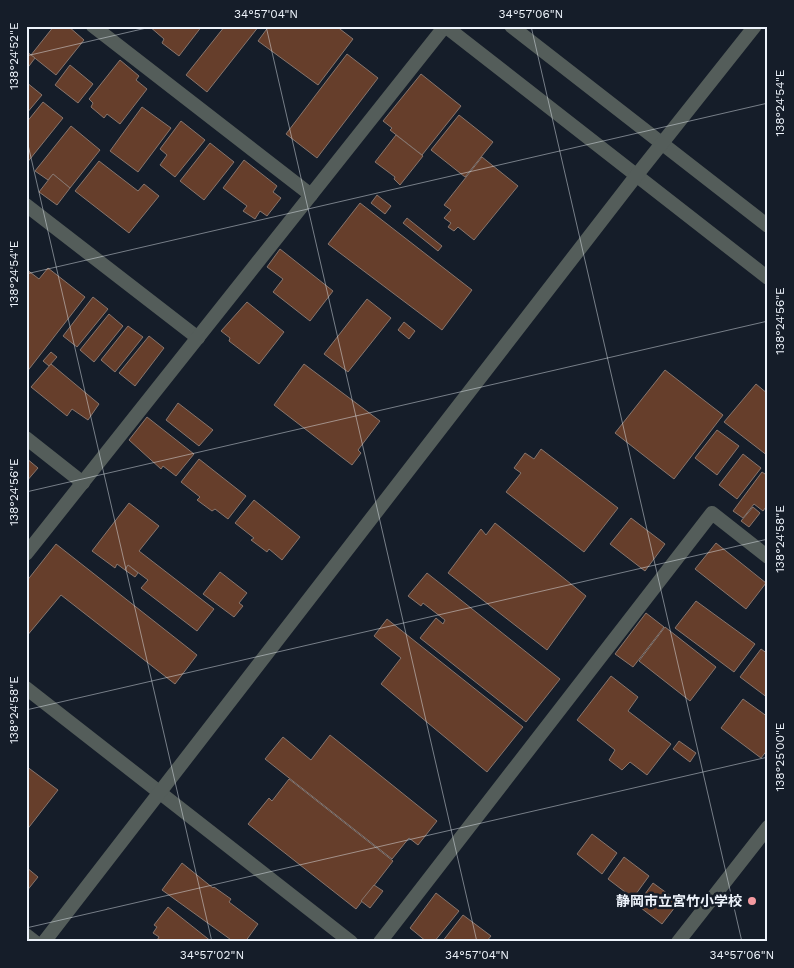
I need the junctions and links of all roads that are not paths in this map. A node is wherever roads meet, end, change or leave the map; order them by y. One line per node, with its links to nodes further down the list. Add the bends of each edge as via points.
1 (93, 26): 7 (street)
2 (445, 26): 6 (street); 7 (street)
3 (510, 26): 5 (street)
4 (755, 26): 5 (street)
5 (662, 144): 6 (street); 9 (street)
6 (636, 176): 10 (street); 17 (street)
7 (311, 196): 11 (street)
8 (26, 205): 11 (street)
9 (768, 226)
10 (768, 278)
11 (198, 338): 13 (street)
12 (26, 438): 13 (street)
13 (83, 483): 14 (street)
14 (26, 554)
15 (768, 557): 23 (street, via 712,513)
16 (26, 688): 17 (street)
17 (160, 792): 21 (street); 22 (street)
18 (768, 827): 24 (street)
19 (26, 935): 20 (street)
20 (35, 942)
21 (44, 942)
22 (351, 942)
23 (380, 942)
24 (678, 942)

